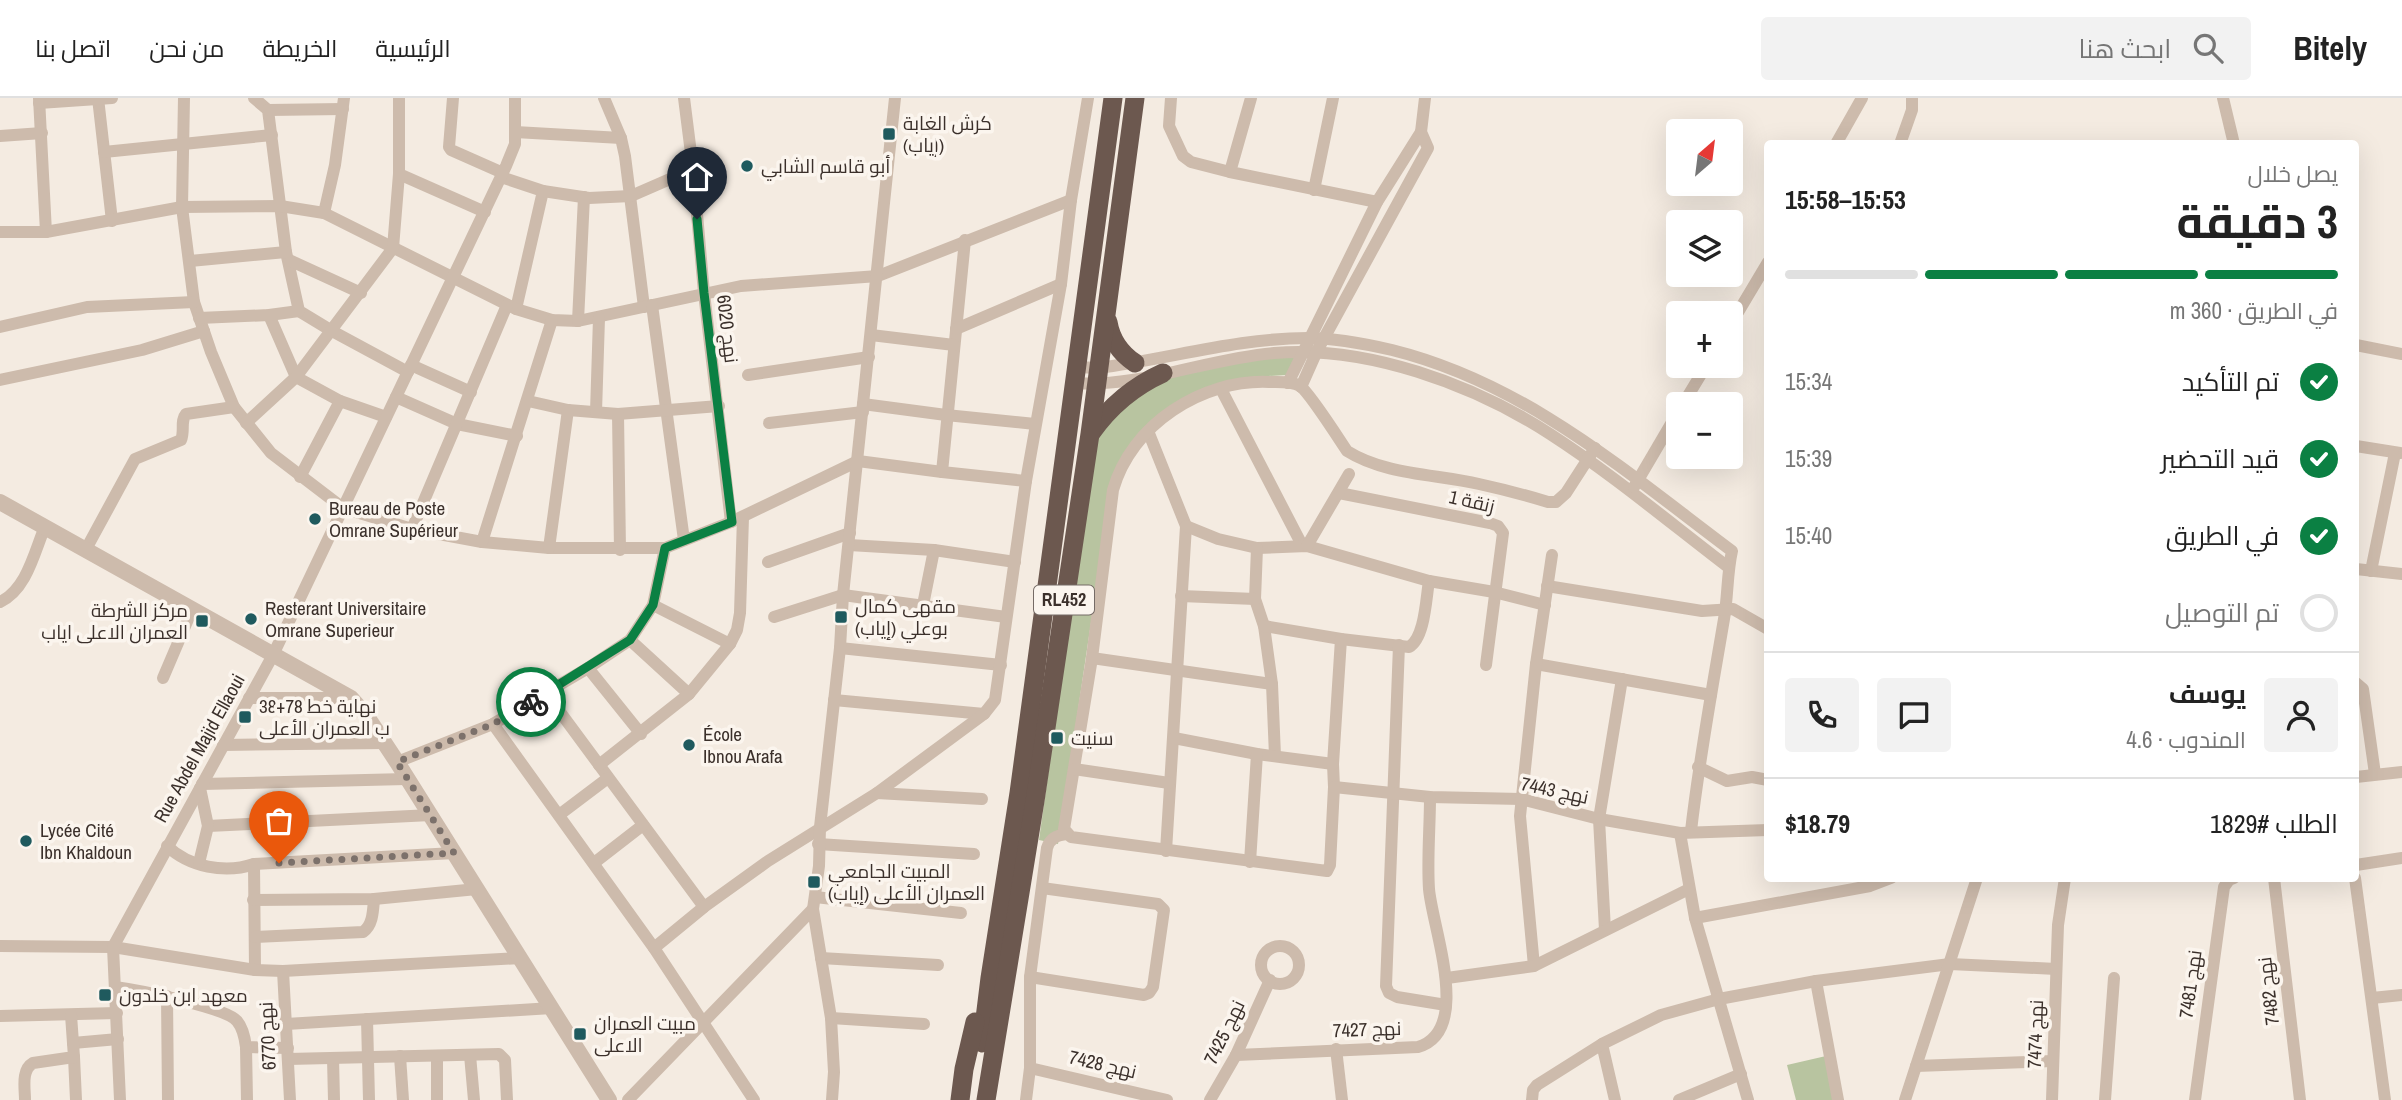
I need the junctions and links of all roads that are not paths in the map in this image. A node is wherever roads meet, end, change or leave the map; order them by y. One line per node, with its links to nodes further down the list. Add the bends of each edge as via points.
1 (112, 98): 20 (street)
2 (184, 98): 33 (street)
3 (254, 98): 23 (street)
4 (399, 98): 37 (street)
5 (453, 98): 38 (street, via 449,147)
6 (515, 98): 24 (street, Rue Abdel Majid Ellaoui)
7 (604, 98): 29 (street)
8 (684, 98): 35 (street, نهج 6020)
9 (895, 98): 58 (street)
10 (1088, 98): 43 (street)
11 (1113, 98): 90 (highway, RL452)
12 (1135, 98): 66 (highway, RL452)
13 (1171, 98): 36 (street, via 1169,126 1183,156)
14 (1251, 98): 36 (street)
15 (1333, 98): 39 (street)
16 (1426, 98): 25 (street)
17 (1862, 98): 30 (street)
18 (1912, 98): 31 (street)
19 (2223, 98): 32 (street)
20 (98, 99): 21 (street); 34 (street)
21 (39, 101): 26 (street)
22 (343, 103): 23 (street); 48 (street)
23 (268, 110): 27 (street)
24 (515, 132): 29 (street); 38 (street, Rue Abdel Majid Ellaoui)
25 (1421, 132): 44 (street); 79 (street, via 1428,148)
26 (42, 133): 28 (street); 51 (street)
27 (272, 135): 33 (street); 45 (street)
28 (0, 136)
29 (621, 138): 41 (street)
30 (1838, 140)
31 (1901, 140)
32 (2233, 140)
33 (183, 144): 34 (street); 46 (street)
34 (104, 152): 49 (street)
35 (693, 169): 41 (street); 61 (street, نهج 6020)
36 (1230, 172): 39 (street)
37 (399, 174): 47 (street); 53 (street)
38 (502, 175): 40 (street); 47 (street, Rue Abdel Majid Ellaoui)
39 (1314, 190): 44 (street)
40 (543, 191): 42 (street); 65 (street)
41 (631, 196): 42 (street); 64 (street)
42 (584, 197): 72 (street)
43 (1070, 200): 52 (street); 59 (street)
44 (1377, 202): 78 (street)
45 (280, 206): 46 (street); 48 (street); 54 (street)
46 (182, 207): 49 (street); 55 (street)
47 (485, 212): 57 (street, Rue Abdel Majid Ellaoui)
48 (324, 213): 53 (street)
49 (112, 221): 51 (street)
50 (0, 232): 51 (street)
51 (46, 232)
52 (965, 240): 58 (street); 74 (street)
53 (393, 247): 57 (street); 60 (street)
54 (287, 256): 55 (street); 60 (street); 67 (street)
55 (190, 261): 62 (street)
56 (1764, 268): 63 (street)
57 (454, 276): 65 (street); 87 (street, Rue Abdel Majid Ellaoui)
58 (878, 276): 61 (street); 77 (street)
59 (1061, 284): 74 (street); 112 (street)
60 (360, 293): 76 (street)
61 (704, 293): 64 (street); 101 (street, نهج 6020)
62 (194, 302): 69 (street); 73 (street, via 87,307)
63 (1743, 304)
64 (648, 306): 70 (street); 104 (street)
65 (512, 307): 71 (street); 96 (street)
66 (1107, 310): 86 (highway, via 1114,341); 91 (highway, RL452)
67 (299, 311): 68 (street); 76 (street)
68 (269, 315): 69 (street); 92 (street)
69 (199, 318): 75 (street)
70 (599, 318): 72 (street); 105 (street)
71 (552, 320): 72 (street); 99 (street)
72 (578, 321)
73 (0, 327)
74 (956, 329): 80 (street)
75 (204, 331): 93 (street, via 142,350); 100 (street)
76 (332, 331): 87 (street); 92 (street)
77 (871, 335): 80 (street); 85 (street)
78 (1310, 338): 79 (street); 83 (street); 86 (street, via 1267,340)
79 (1324, 339): 82 (street); 118 (street, via 1409,354 1469,374 1514,396)
80 (954, 345): 107 (street)
81 (2359, 346): 84 (street)
82 (1317, 351): 83 (street); 94 (street); 121 (street, via 1351,355 1453,385 1549,433)
83 (1302, 352): 88 (street, via 1227,359); 94 (street)
84 (2402, 354)
85 (869, 357): 89 (street); 102 (street)
86 (1135, 363): 91 (street)
87 (410, 368): 96 (street); 97 (street, Rue Abdel Majid Ellaoui)
88 (1163, 373): 91 (street); 115 (highway, via 1121,398)
89 (748, 375)
90 (1076, 375): 91 (street); 268 (highway, RL452)
91 (1097, 376): 115 (highway, RL452)
92 (296, 377): 98 (street); 109 (street)
93 (0, 380)
94 (1295, 385): 95 (street, via 1253,381); 121 (street, via 1348,451 1387,467 1556,502)
95 (1222, 389): 113 (street, via 1180,406); 138 (street)
96 (471, 392): 111 (street)
97 (396, 397): 108 (street, Rue Abdel Majid Ellaoui); 111 (street)
98 (340, 401): 108 (street); 124 (street)
99 (528, 401): 103 (street); 116 (street)
100 (234, 407): 109 (street); 144 (street, via 186,414 181,440 135,459)
101 (719, 407): 104 (street); 131 (street, نهج 6020)
102 (863, 408): 107 (street); 110 (street); 120 (street)
103 (568, 410): 105 (street); 139 (street)
104 (667, 410): 106 (street); 136 (street)
105 (596, 412): 106 (street)
106 (618, 414): 142 (street)
107 (946, 415): 112 (street); 122 (street)
108 (386, 417): 130 (street, Rue Abdel Majid Ellaoui)
109 (246, 422): 124 (street, via 271,453)
110 (769, 423)
111 (457, 424): 116 (street); 134 (street)
112 (1035, 424): 126 (street)
113 (1148, 431): 132 (street); 174 (street, via 1130,451 1113,490)
114 (1666, 432): 125 (street)
115 (1090, 434): 268 (highway, RL452)
116 (517, 436): 137 (street)
117 (2359, 446): 119 (street)
118 (1595, 448): 121 (street); 125 (street)
119 (2398, 453): 150 (street)
120 (858, 461): 122 (street); 131 (street); 135 (street)
121 (1587, 461): 128 (street)
122 (942, 472): 126 (street)
123 (1349, 474): 127 (street)
124 (300, 477): 130 (street)
125 (1638, 480): 128 (street); 148 (street, via 1732,551)
126 (1026, 481): 147 (street)
127 (1339, 493): 138 (street); 154 (street, زنقة 1, via 1498,526 1503,533)
128 (1630, 493): 148 (street)
129 (0, 502): 133 (street)
130 (342, 508): 134 (street); 173 (street, Rue Abdel Majid Ellaoui)
131 (737, 520): 136 (street); 170 (street, نهج 6020, via 740,613)
132 (1186, 526): 141 (street); 156 (street)
133 (44, 529): 144 (street); 158 (street, via 15,592)
134 (412, 529): 137 (street)
135 (849, 539): 143 (street); 146 (street); 155 (street)
136 (684, 540): 140 (street)
137 (482, 542): 139 (street)
138 (1305, 546): 141 (street); 152 (street)
139 (549, 548): 142 (street)
140 (665, 548): 142 (street); 159 (street)
141 (1257, 548): 157 (street)
142 (620, 550)
143 (934, 550): 147 (street); 160 (street)
144 (85, 551): 162 (street)
145 (1552, 555): 153 (street)
146 (768, 562)
147 (1015, 562): 165 (street)
148 (1728, 567): 163 (street)
149 (2359, 569): 150 (street)
150 (2371, 571): 151 (street)
151 (2402, 574)
152 (1429, 581): 154 (street); 171 (street, via 1419,636 1409,647)
153 (1547, 586): 161 (street); 163 (street, via 1702,611)
154 (1494, 592): 161 (street); 177 (street, زنقة 1)
155 (842, 595): 160 (street); 164 (street); 172 (street)
156 (1181, 596): 157 (street); 179 (street)
157 (1255, 599): 166 (street)
158 (0, 602)
159 (653, 605): 169 (street); 170 (street)
160 (923, 605): 165 (street)
161 (1545, 605): 175 (street)
162 (192, 610): 173 (street); 180 (street)
163 (1726, 610): 167 (street, via 1738,611); 186 (street)
164 (774, 617)
165 (1006, 617): 176 (street)
166 (1264, 626): 168 (street); 182 (street)
167 (1764, 627)
168 (1341, 639): 171 (street); 199 (street)
169 (630, 640): 178 (street); 185 (street)
170 (730, 645): 185 (street)
171 (1399, 645): 213 (street)
172 (840, 648): 176 (street); 189 (street)
173 (272, 655): 187 (street, Rue Abdel Majid Ellaoui); 188 (street)
174 (1092, 658): 179 (street); 202 (street)
175 (1536, 664): 181 (street); 216 (street)
176 (1001, 665): 190 (street, via 995,700)
177 (1486, 665)
178 (588, 668): 184 (street); 192 (street)
179 (1176, 670): 182 (street); 193 (street)
180 (163, 678)
181 (1622, 680): 186 (street); 219 (street)
182 (1272, 684): 197 (street)
183 (2359, 686): 204 (street)
184 (546, 693): 191 (street); 200 (street)
185 (690, 694): 192 (street)
186 (1711, 695): 201 (street)
187 (249, 698): 188 (street); 195 (street, Rue Abdel Majid Ellaoui)
188 (351, 698): 194 (street)
189 (834, 700): 190 (street); 222 (street)
190 (984, 714): 212 (street)
191 (493, 724): 198 (street); 218 (street)
192 (641, 734): 200 (street)
193 (1174, 738): 196 (street); 209 (street)
194 (385, 743): 195 (street); 198 (street)
195 (223, 745): 210 (street, Rue Abdel Majid Ellaoui)
196 (1257, 754): 197 (street); 232 (street)
197 (1275, 756): 199 (street)
198 (397, 762): 208 (street)
199 (1333, 764): 211 (street)
200 (599, 765): 206 (street)
201 (1698, 767): 207 (street, via 1727,781); 224 (street)
202 (1074, 769): 209 (street); 225 (street)
203 (2402, 772): 204 (street)
204 (2375, 774): 205 (street)
205 (2359, 777)
206 (608, 778): 218 (street); 220 (street)
207 (1764, 778)
208 (406, 779): 210 (street); 217 (street)
209 (1169, 783): 228 (street)
210 (201, 786): 221 (street); 227 (street, Rue Abdel Majid Ellaoui)
211 (1334, 787): 213 (street, نهج 7443); 232 (street, via 1327,871)
212 (877, 793): 215 (street); 222 (street)
213 (1394, 794): 214 (street, نهج 7443); 276 (street, via 1386,986 1396,997)
214 (1430, 797): 216 (street, نهج 7443); 266 (street, نهج 7427, via 1429,888)
215 (982, 799)
216 (1521, 799): 219 (street, نهج 7443); 261 (street)
217 (431, 815): 221 (street); 229 (street)
218 (559, 815): 234 (street)
219 (1599, 819): 224 (street, نهج 7443); 252 (street)
220 (643, 825): 234 (street); 249 (street)
221 (208, 826): 233 (street)
222 (820, 827): 226 (street); 249 (street)
223 (1764, 830): 224 (street, نهج 7443)
224 (1686, 832): 245 (street)
225 (1067, 834): 228 (street); 243 (street, via 1049,841)
226 (818, 844): 230 (street); 248 (street)
227 (167, 846): 233 (street); 255 (street, Rue Abdel Majid Ellaoui)
228 (1166, 851): 232 (street)
229 (454, 853): 235 (street); 244 (street)
230 (974, 853)
231 (2402, 858): 236 (street)
232 (1250, 862)
233 (199, 863): 235 (street, via 229,869)
234 (594, 863): 256 (street)
235 (254, 864): 246 (street)
236 (2359, 865)
237 (1880, 882): 251 (street)
238 (1976, 882): 259 (street)
239 (2064, 882): 262 (street, نهج 7474)
240 (2227, 882): 336 (street, نهج 7481)
241 (2274, 882): 303 (street, نهج 7482)
242 (2356, 882): 274 (street)
243 (1042, 888): 265 (street); 265 (street, via 1158,904 1164,910 1149,993)
244 (477, 889): 247 (street); 257 (street)
245 (1689, 889): 251 (street); 252 (street)
246 (253, 900): 247 (street); 253 (street)
247 (374, 900): 253 (street, via 371,922 363,932)
248 (814, 903): 250 (street); 258 (street); 283 (street)
249 (704, 907): 256 (street)
250 (961, 913)
251 (1695, 918): 275 (street)
252 (1605, 930): 261 (street)
253 (255, 937): 263 (street)
254 (0, 946): 255 (street)
255 (113, 947): 263 (street); 271 (street)
256 (654, 948): 283 (street)
257 (522, 958): 264 (street); 277 (street)
258 (821, 958): 260 (street); 281 (street)
259 (1950, 964): 262 (street); 270 (street); 300 (street)
260 (938, 965)
261 (1534, 966): 266 (street)
262 (2056, 969): 299 (street, نهج 7474)
263 (255, 970): 264 (street)
264 (283, 971): 284 (street, نهج 6770)
265 (1030, 977): 301 (street)
266 (1447, 978): 276 (street, نهج 7427)
267 (2114, 978): 335 (street)
268 (998, 980): 320 (highway, via 979,1005); 321 (highway, RL452); 322 (highway, RL452); 323 (highway, via 1009,1015)
269 (1270, 980): 293 (street, نهج 7425)
270 (1816, 981): 275 (street); 332 (street)
271 (115, 987): 273 (street); 278 (street)
272 (2402, 995): 274 (street)
273 (167, 996): 289 (street, via 231,1016 241,1027); 307 (street)
274 (2372, 998): 337 (street)
275 (1718, 999): 288 (street, via 1661,1015); 302 (street)
276 (1446, 1005): 290 (street, نهج 7427, via 1440,1028 1427,1044)
277 (552, 1007): 282 (street); 316 (street)
278 (117, 1013): 279 (street); 286 (street)
279 (71, 1014): 280 (street); 287 (street)
280 (0, 1016)
281 (831, 1018): 285 (street); 319 (street)
282 (367, 1019): 284 (street); 297 (street)
283 (703, 1021): 317 (street); 318 (street)
284 (286, 1024): 291 (street, نهج 6770)
285 (924, 1024)
286 (118, 1039): 287 (street); 306 (street)
287 (73, 1043): 296 (street)
288 (1602, 1044): 328 (street, via 1536,1085); 329 (street)
289 (246, 1047): 291 (street); 308 (street)
290 (1336, 1049): 293 (street, نهج 7427); 327 (street)
291 (288, 1054): 298 (street); 309 (street, نهج 6770)
292 (470, 1055): 295 (street); 314 (street); 315 (street, via 504,1057)
293 (1237, 1055): 326 (street, نهج 7425)
294 (400, 1056): 295 (street); 297 (street); 312 (street)
295 (437, 1056): 313 (street)
296 (74, 1057): 304 (street, via 28,1066); 305 (street)
297 (369, 1057): 298 (street); 311 (street)
298 (333, 1058): 310 (street)
299 (2053, 1061): 300 (street); 334 (street, نهج 7474)
300 (1916, 1066): 333 (street)
301 (1030, 1068): 324 (street); 325 (street, نهج 7428)
302 (1741, 1074): 330 (street); 331 (street)
303 (2297, 1099)
304 (25, 1100)
305 (76, 1100)
306 (120, 1100)
307 (167, 1100)
308 (247, 1100)
309 (290, 1100)
310 (334, 1100)
311 (369, 1100)
312 (403, 1100)
313 (437, 1100)
314 (474, 1100)
315 (507, 1100)
316 (609, 1100)
317 (628, 1100)
318 (754, 1100)
319 (832, 1100)
320 (960, 1100)
321 (973, 1100)
322 (986, 1100)
323 (999, 1100)
324 (1026, 1100)
325 (1167, 1100)
326 (1210, 1100)
327 (1342, 1100)
328 (1532, 1100)
329 (1615, 1100)
330 (1679, 1100)
331 (1748, 1100)
332 (1838, 1100)
333 (1905, 1100)
334 (2052, 1100)
335 (2105, 1100)
336 (2195, 1100)
337 (2385, 1100)

